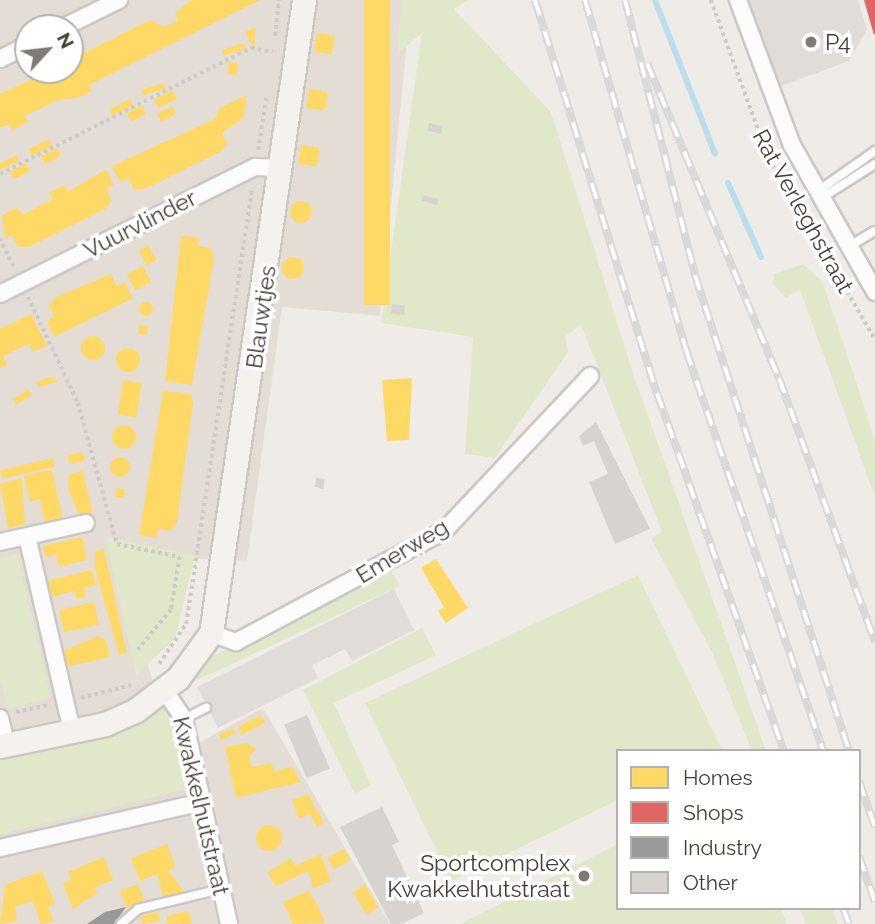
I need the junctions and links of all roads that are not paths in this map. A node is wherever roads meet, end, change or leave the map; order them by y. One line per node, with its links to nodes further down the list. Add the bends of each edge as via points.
1 (304, 0): 7 (street, Blauwtjes)
2 (737, 0): 8 (street, Rat Verleghstraat, via 763,82)
3 (109, 2): 4 (street)
4 (84, 16)
5 (875, 150): 8 (lane)
6 (875, 164): 8 (lane)
7 (282, 168): 12 (street, Vuurvlinder, via 255,167); 17 (street, Blauwtjes)
8 (818, 196): 10 (street, Rat Verleghstraat)
9 (875, 231): 10 (lane)
10 (848, 247): 11 (street, Rat Verleghstraat)
11 (875, 292)
12 (0, 294)
13 (590, 376): 17 (street, Emerweg, via 444,531 236,642)
14 (86, 523): 15 (street)
15 (27, 536): 16 (street); 22 (street)
16 (0, 542)
17 (211, 633): 18 (street)
18 (158, 682): 21 (street, Kwakkelhutstraat); 22 (street, via 121,717)
19 (206, 708): 21 (lane)
20 (7, 715): 23 (street)
21 (184, 719): 24 (street, Kwakkelhutstraat)
22 (72, 731): 23 (street)
23 (3, 746)
24 (202, 802): 25 (street); 26 (street, Kwakkelhutstraat)
25 (0, 848)
26 (221, 889): 27 (lane, via 138,909); 28 (street, Kwakkelhutstraat)
27 (121, 924)
28 (229, 924)

